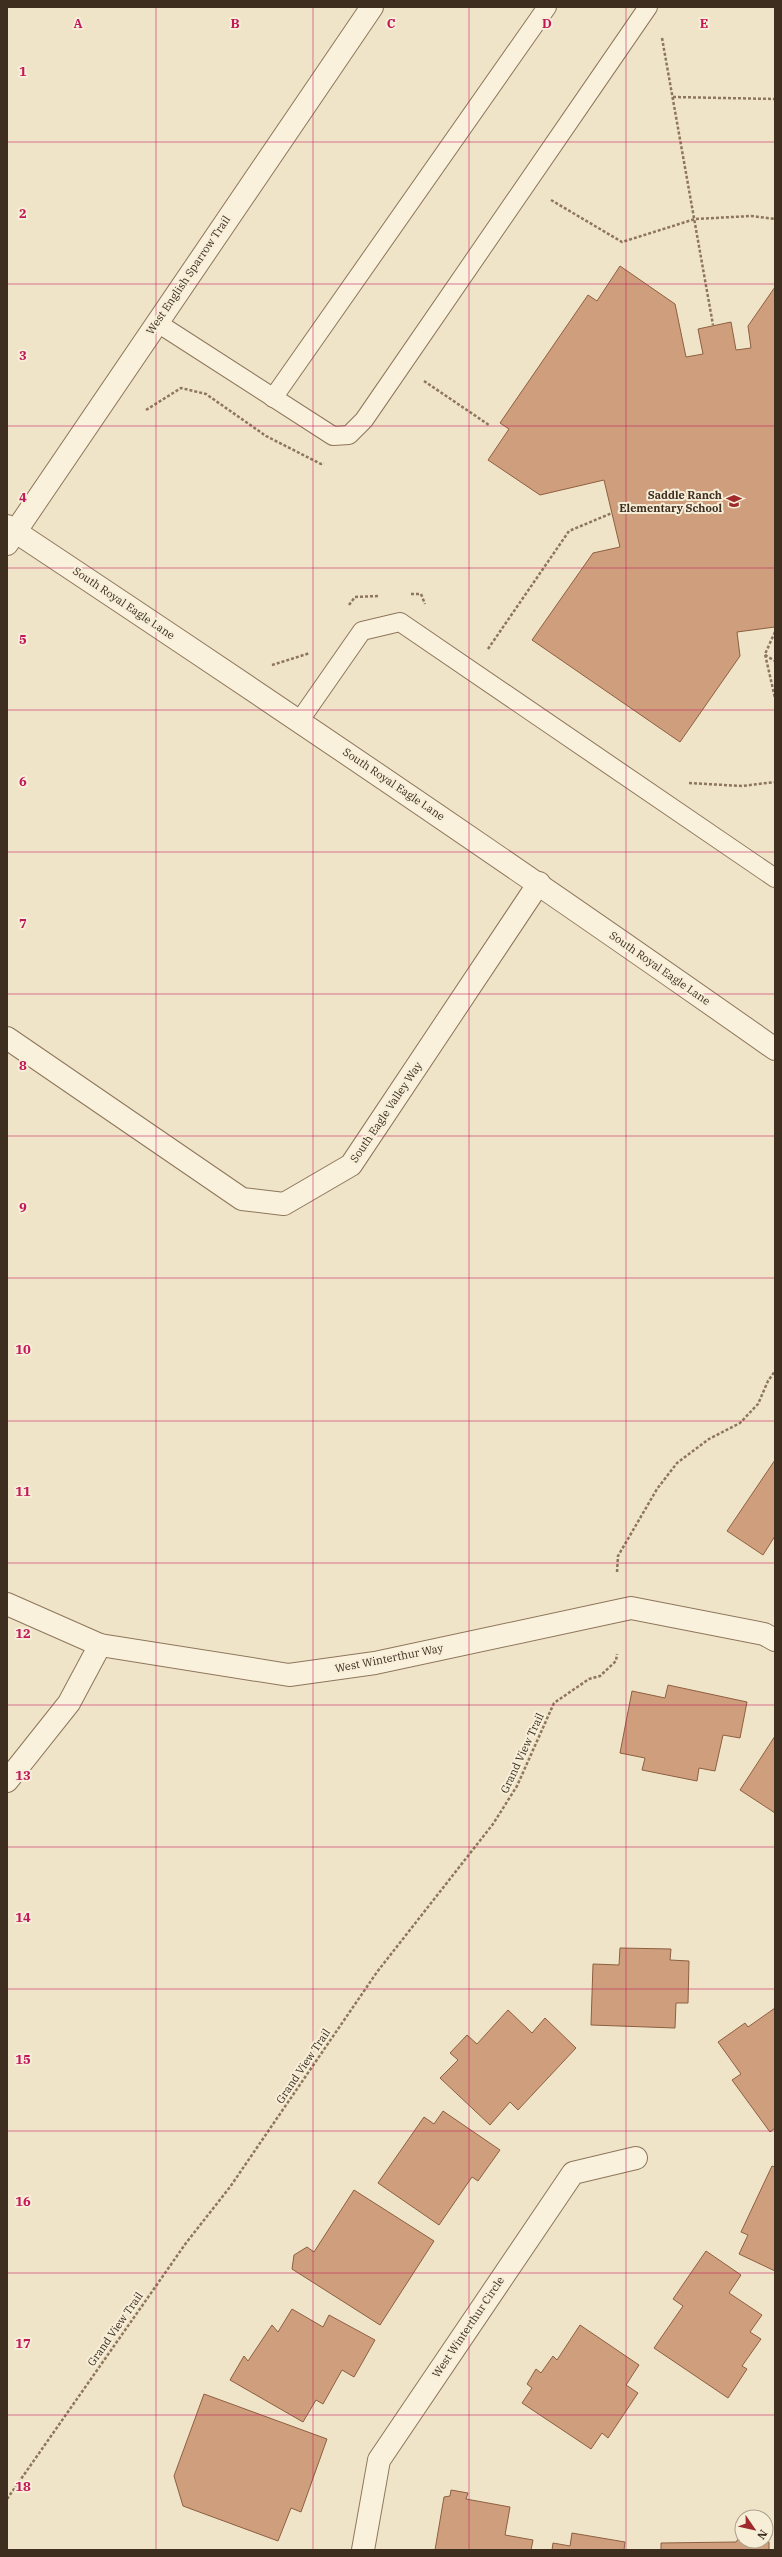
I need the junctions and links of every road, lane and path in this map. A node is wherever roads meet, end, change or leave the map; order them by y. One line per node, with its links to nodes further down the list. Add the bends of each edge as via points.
1 (372, 7): 10 (street, West English Sparrow Trail)
2 (547, 7): 13 (lane)
3 (648, 7): 13 (lane, via 364,420 349,435 333,436)
4 (661, 30): 5 (path)
5 (673, 97): 6 (path); 9 (path)
6 (775, 99)
7 (549, 198): 9 (path, via 622,242)
8 (775, 218): 9 (path, via 751,216)
9 (695, 219): 11 (path)
10 (156, 322): 13 (lane); 16 (street, West English Sparrow Trail)
11 (713, 325)
12 (420, 379): 14 (path)
13 (273, 398)
14 (489, 425)
15 (612, 513): 18 (path, via 569,531)
16 (10, 534): 22 (street, South Royal Eagle Lane)
17 (775, 632): 19 (path)
18 (486, 653)
19 (765, 654): 20 (path); 21 (path)
20 (775, 661)
21 (775, 698)
22 (300, 720): 25 (lane, via 362,632 400,622); 26 (street, South Royal Eagle Lane)
23 (775, 782): 24 (path, via 742,786)
24 (684, 783)
25 (775, 878)
26 (539, 883): 27 (street, South Eagle Valley Way, via 351,1165 284,1204 242,1199); 28 (street, South Royal Eagle Lane)
27 (7, 1038)
28 (775, 1049)
29 (775, 1371): 30 (path, via 758,1404 740,1423 709,1439 677,1463 661,1484 618,1556)
30 (617, 1572)
31 (7, 1604): 33 (street, West Winterthur Way)
32 (775, 1640): 33 (street, West Winterthur Way, via 764,1634 631,1608 375,1663 289,1675)
33 (100, 1645): 35 (street, via 68,1704)
34 (617, 1654): 37 (path, Grand View Trail, via 616,1660 600,1676 589,1679 554,1703 517,1786 493,1824 378,1972 230,2187 186,2243)
35 (7, 1781)
36 (636, 2158): 38 (street, West Winterthur Circle, via 573,2173 379,2460)
37 (7, 2499)
38 (363, 2550)

